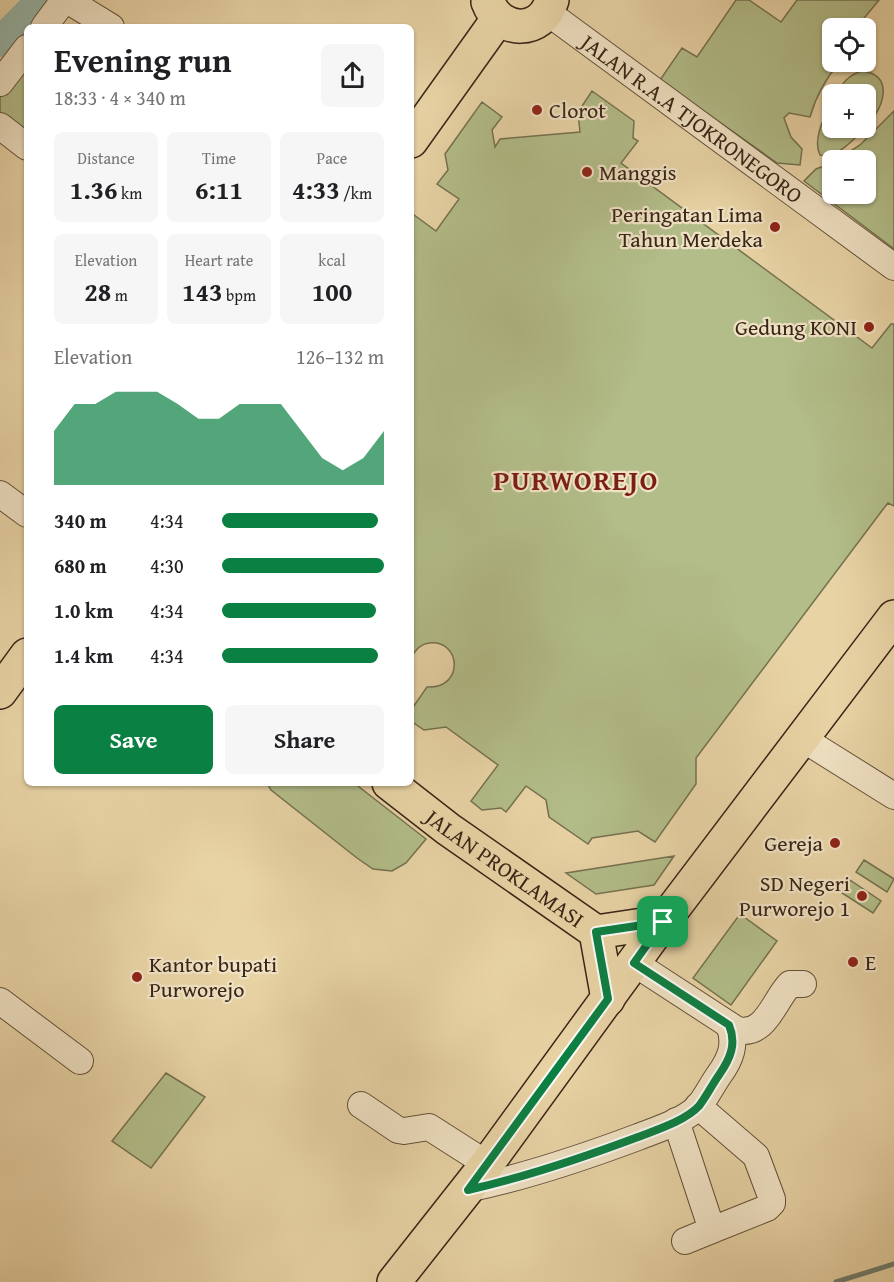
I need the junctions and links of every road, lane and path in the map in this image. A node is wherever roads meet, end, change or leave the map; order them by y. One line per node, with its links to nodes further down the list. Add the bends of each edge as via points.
1 (66, 0): 4 (street); 5 (street)
2 (549, 6): 3 (main road, via 535,22 513,26); 11 (street, JALAN R.A.A TJOKRONEGORO)
3 (493, 9): 9 (main road)
4 (46, 24)
5 (106, 24)
6 (24, 52): 7 (street)
7 (0, 83)
8 (0, 126): 10 (street)
9 (414, 136)
10 (24, 145)
11 (894, 267)
12 (0, 494): 13 (street)
13 (24, 512)
14 (894, 617): 17 (main road)
15 (24, 659): 16 (main road)
16 (0, 692)
17 (803, 739): 19 (street); 20 (main road)
18 (393, 786): 21 (main road, JALAN PROKLAMASI)
19 (894, 796)
20 (663, 922): 21 (main road); 22 (main road)
21 (596, 932): 24 (main road, JALAN PROKLAMASI)
22 (634, 963): 24 (main road); 26 (street)
23 (803, 984): 26 (street, via 790,984 783,991 761,1026 743,1031)
24 (608, 999): 31 (main road)
25 (0, 1001): 27 (street)
26 (729, 1025): 29 (street, via 732,1053)
27 (80, 1061)
28 (361, 1105): 31 (street, via 398,1130 429,1127)
29 (698, 1106): 30 (street); 33 (street, via 756,1156 772,1199 767,1208)
30 (676, 1121): 32 (street, via 518,1178); 33 (street)
31 (487, 1164): 32 (main road)
32 (468, 1190): 35 (main road)
33 (712, 1230): 34 (street)
34 (685, 1241)
35 (394, 1282)

